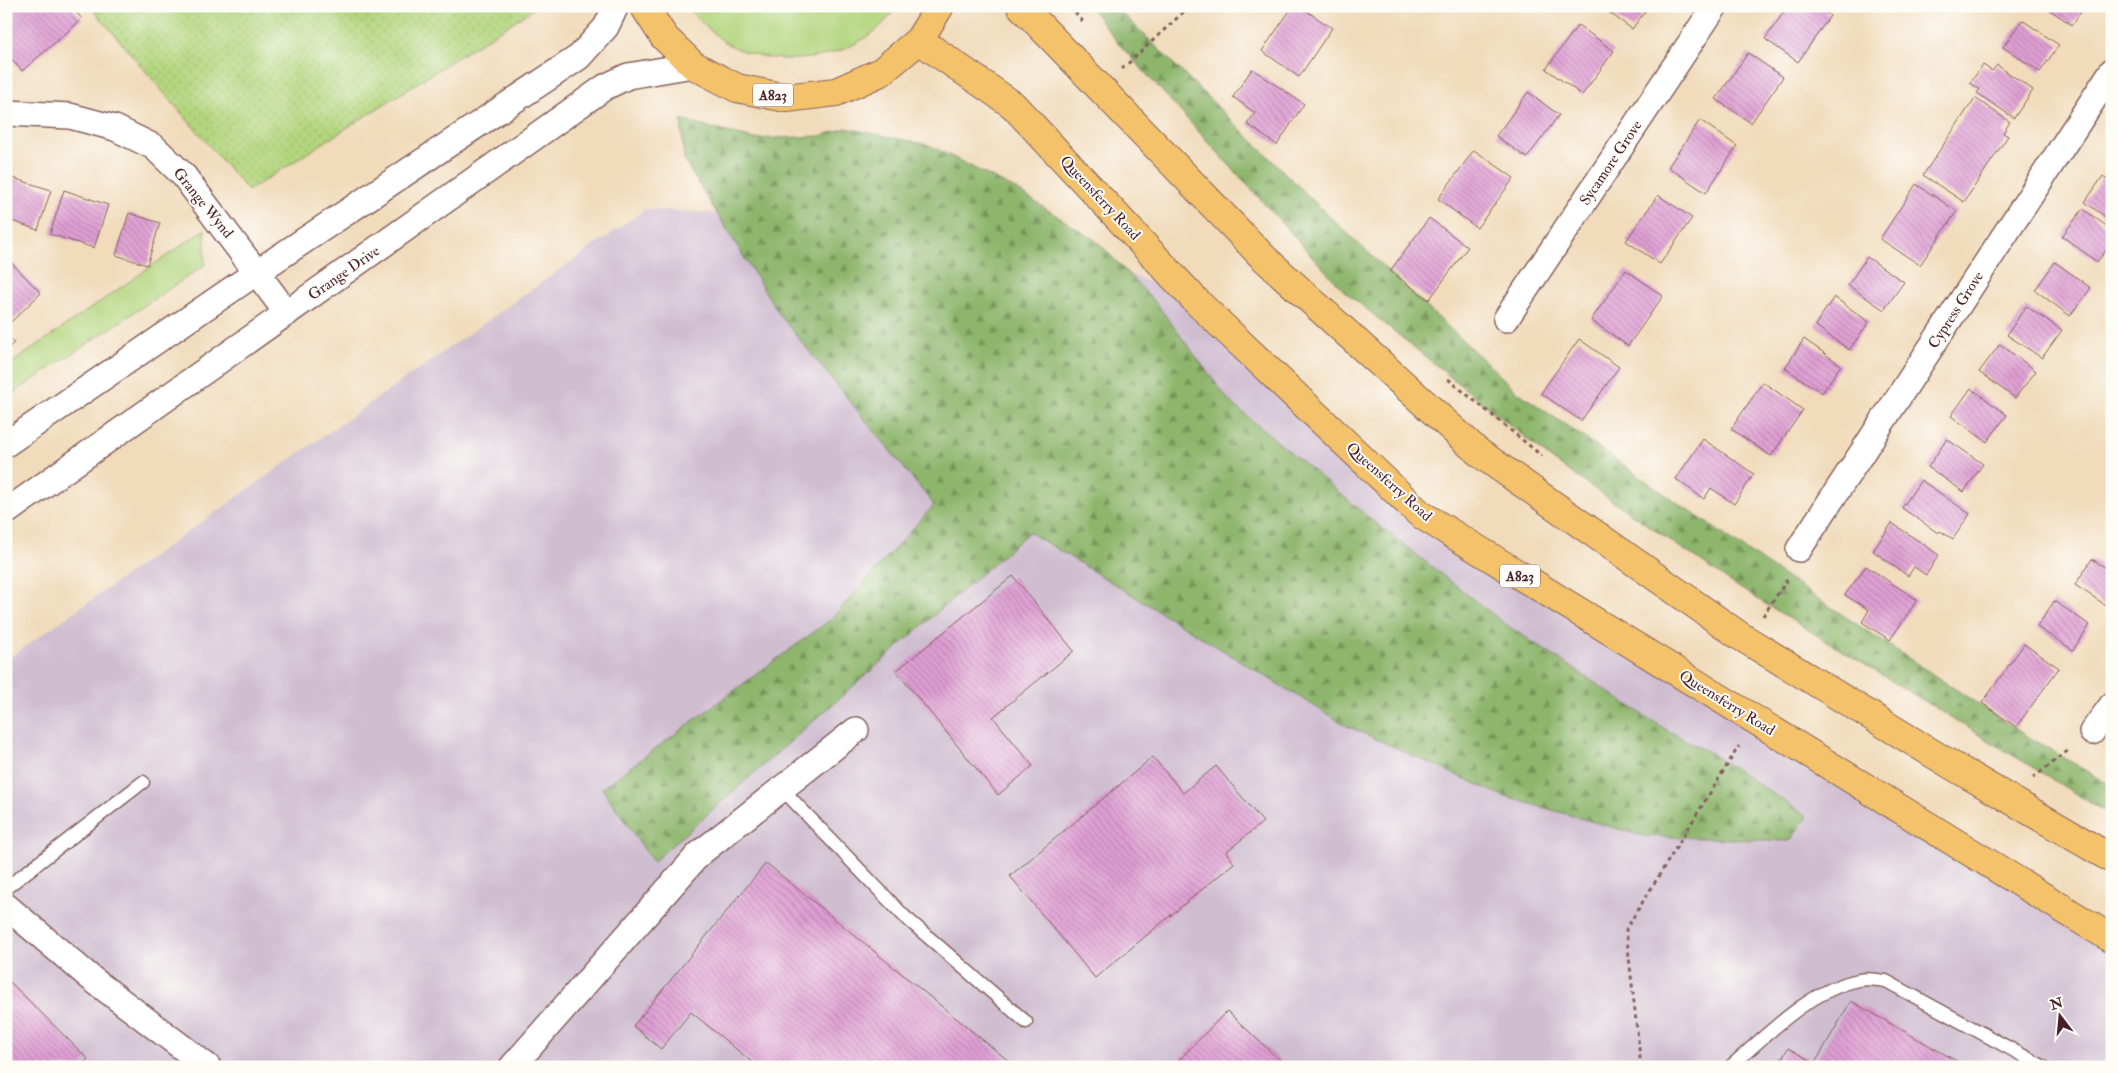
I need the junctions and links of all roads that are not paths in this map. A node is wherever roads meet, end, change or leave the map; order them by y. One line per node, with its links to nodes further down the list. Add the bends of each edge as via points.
1 (616, 6): 10 (street, via 606,27 579,57)
2 (644, 6): 7 (main road, A823, via 664,37)
3 (940, 6): 6 (main road, A823)
4 (1021, 6): 21 (main road, via 1263,257 1478,452 1740,636)
5 (1715, 6): 12 (street, Sycamore Grove)
6 (919, 40): 7 (main road, A823, via 881,72 836,92 796,97 737,88); 24 (main road, Queensferry Road / A823, via 1013,106 1197,302 1420,514)
7 (694, 65): 11 (street, Grange Drive, via 628,76 605,87)
8 (2112, 71): 15 (street, Cypress Grove)
9 (6, 113): 10 (street, Grange Wynd, via 70,116 115,128 154,147 184,176)
10 (257, 272): 11 (street, Grange Wynd); 13 (street)
11 (288, 314): 14 (street, Grange Drive)
12 (1506, 319)
13 (6, 444)
14 (6, 512)
15 (1796, 560)
16 (2112, 705): 18 (street)
17 (856, 730): 20 (street)
18 (2092, 732)
19 (143, 782): 22 (lane)
20 (782, 789): 25 (lane, via 904,916); 27 (street, via 699,854)
21 (2112, 859)
22 (6, 888)
23 (6, 906): 26 (street)
24 (2112, 939)
25 (1026, 1022)
26 (192, 1062)
27 (512, 1067)
28 (1730, 1067): 29 (lane, via 1803,1006 1839,986 1860,979 1886,981)
29 (2044, 1067)

